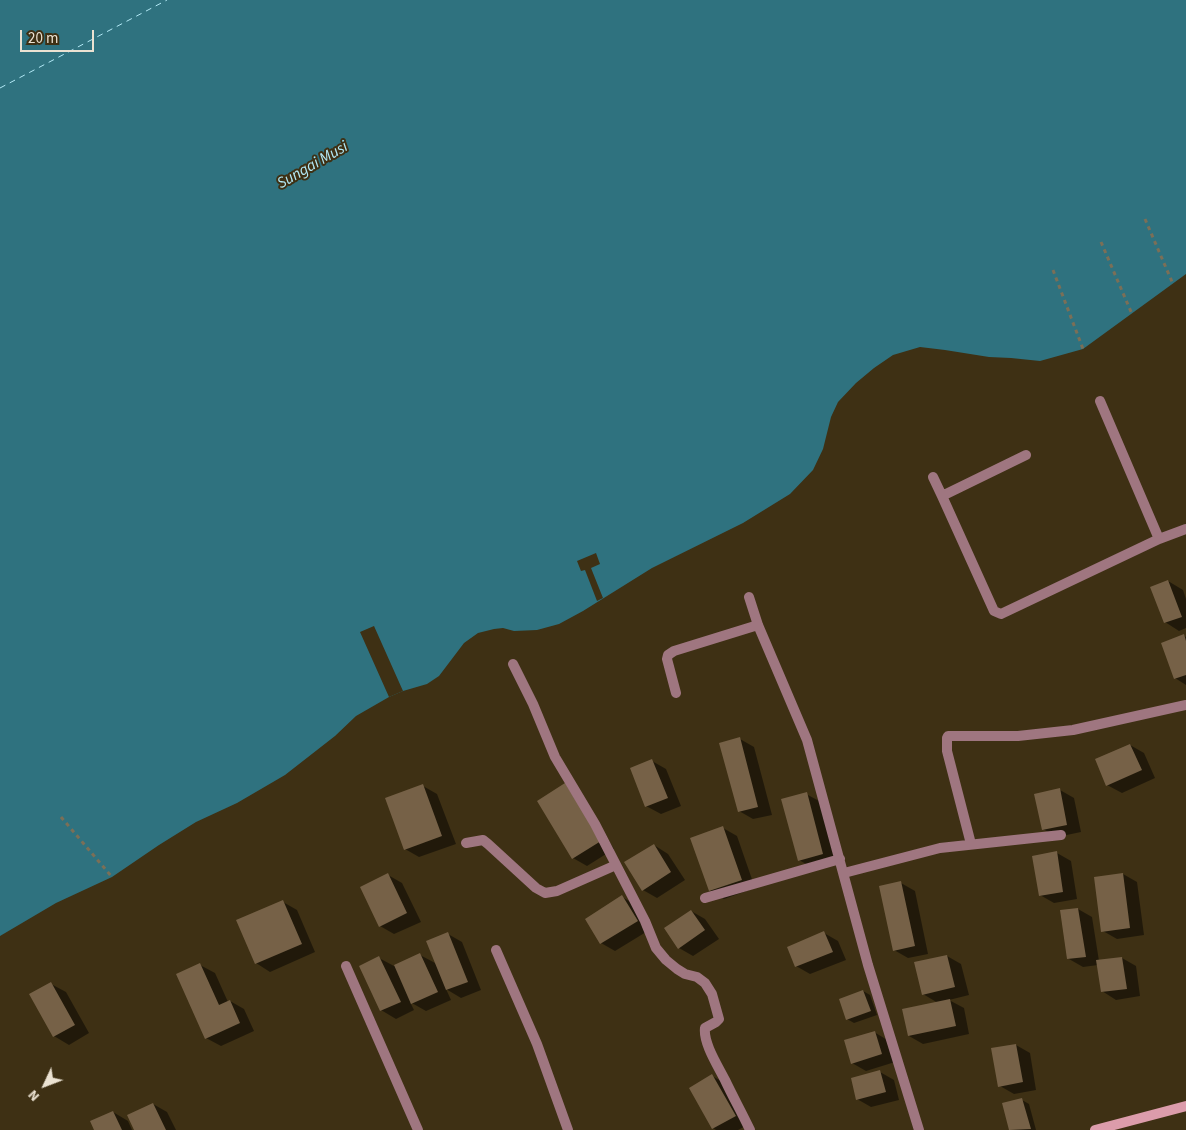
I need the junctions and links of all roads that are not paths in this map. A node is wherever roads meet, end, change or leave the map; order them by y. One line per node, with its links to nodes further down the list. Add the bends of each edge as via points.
1 (1100, 401): 6 (street)
2 (1026, 455): 4 (street)
3 (933, 477): 4 (street)
4 (942, 496): 6 (street, via 998,614)
5 (1186, 529): 6 (street)
6 (1159, 539)
7 (749, 596): 8 (street)
8 (758, 625): 10 (street, via 668,655); 15 (street, via 807,740)
9 (513, 664): 16 (street, via 555,757)
10 (676, 693)
11 (1186, 705): 14 (street, via 1073,730 1018,736 950,736 947,738 947,751)
12 (1061, 835): 14 (street)
13 (466, 844): 16 (street, via 483,840 545,893)
14 (971, 844): 17 (street, via 940,848)
15 (840, 859): 17 (street); 18 (street)
16 (616, 864): 24 (street, via 656,948 678,969 705,983 712,994 719,1019 705,1028 706,1038)
17 (844, 873): 25 (street, via 868,965)
18 (705, 898)
19 (496, 950): 23 (street)
20 (346, 966): 22 (street)
21 (1186, 1106): 26 (street)
22 (418, 1130)
23 (568, 1130)
24 (750, 1130)
25 (920, 1130)
26 (1095, 1130)

